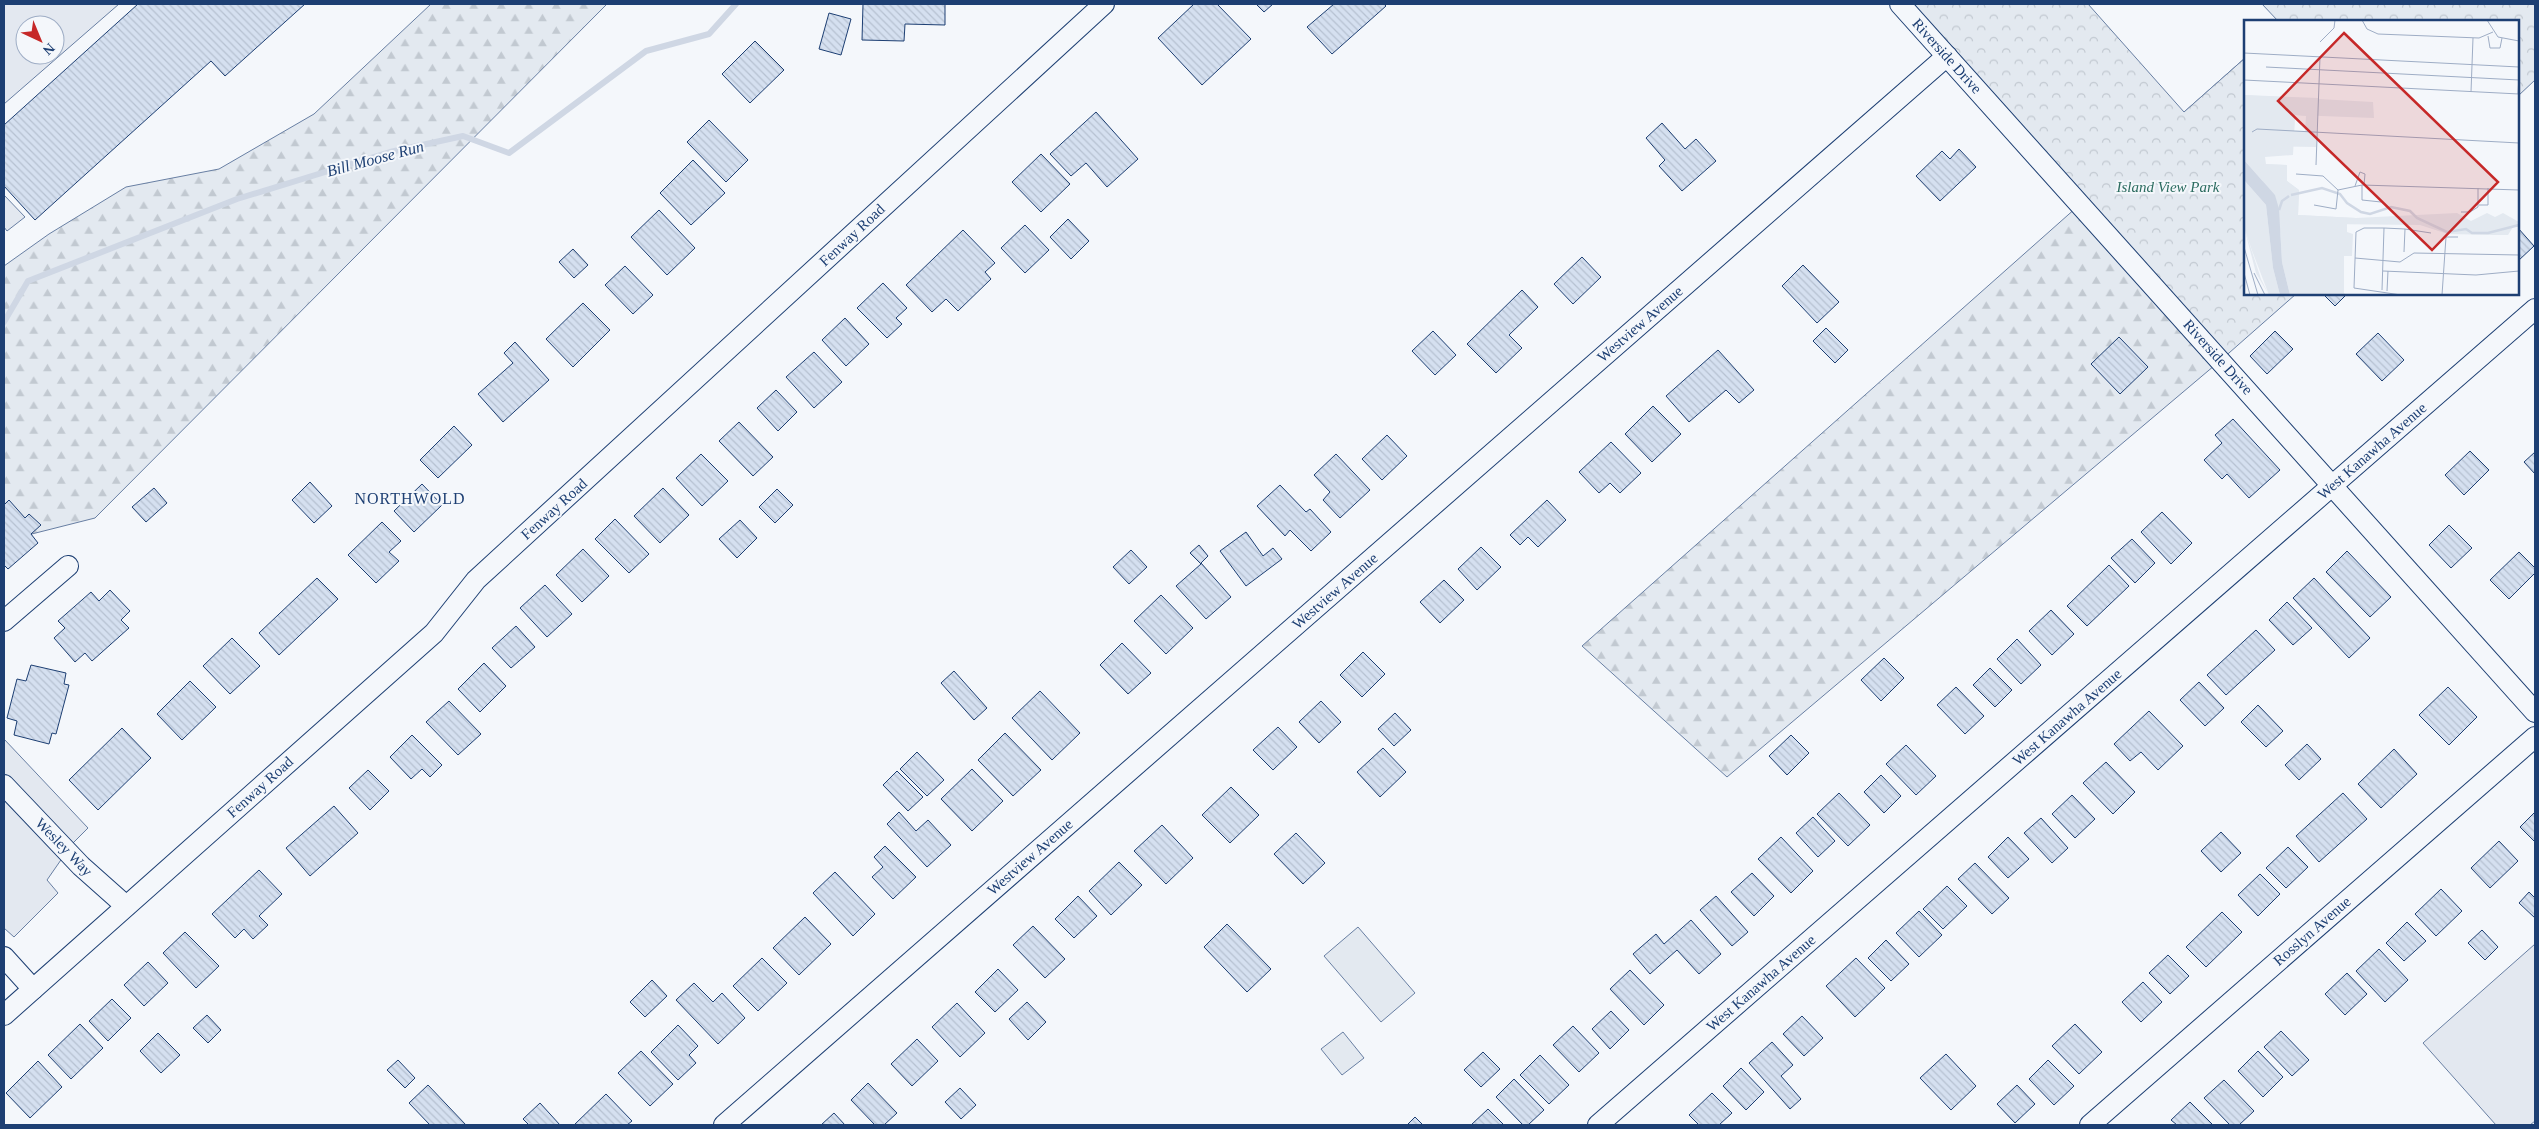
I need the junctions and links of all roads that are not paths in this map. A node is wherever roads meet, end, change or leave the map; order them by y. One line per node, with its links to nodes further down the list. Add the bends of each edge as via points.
1 (1104, 4): 11 (street, Fenway Road, via 476,580 434,634)
2 (1900, 4): 3 (street, Riverside Drive)
3 (1947, 56): 5 (street, Riverside Drive); 15 (street, Westview Avenue)
4 (2535, 308): 5 (street, West Kanawha Avenue)
5 (2333, 485): 8 (street, Riverside Drive); 16 (street, West Kanawha Avenue)
6 (68, 566): 7 (street)
7 (4, 621)
8 (2535, 712)
9 (2535, 737): 17 (street, Rosslyn Avenue)
10 (4, 785): 11 (street, Wesley Way, via 81,866)
11 (126, 906): 13 (street, Fenway Road)
12 (4, 957): 13 (street)
13 (33, 989): 14 (street, Fenway Road)
14 (4, 1015)
15 (724, 1125)
16 (1598, 1125)
17 (2090, 1125)

